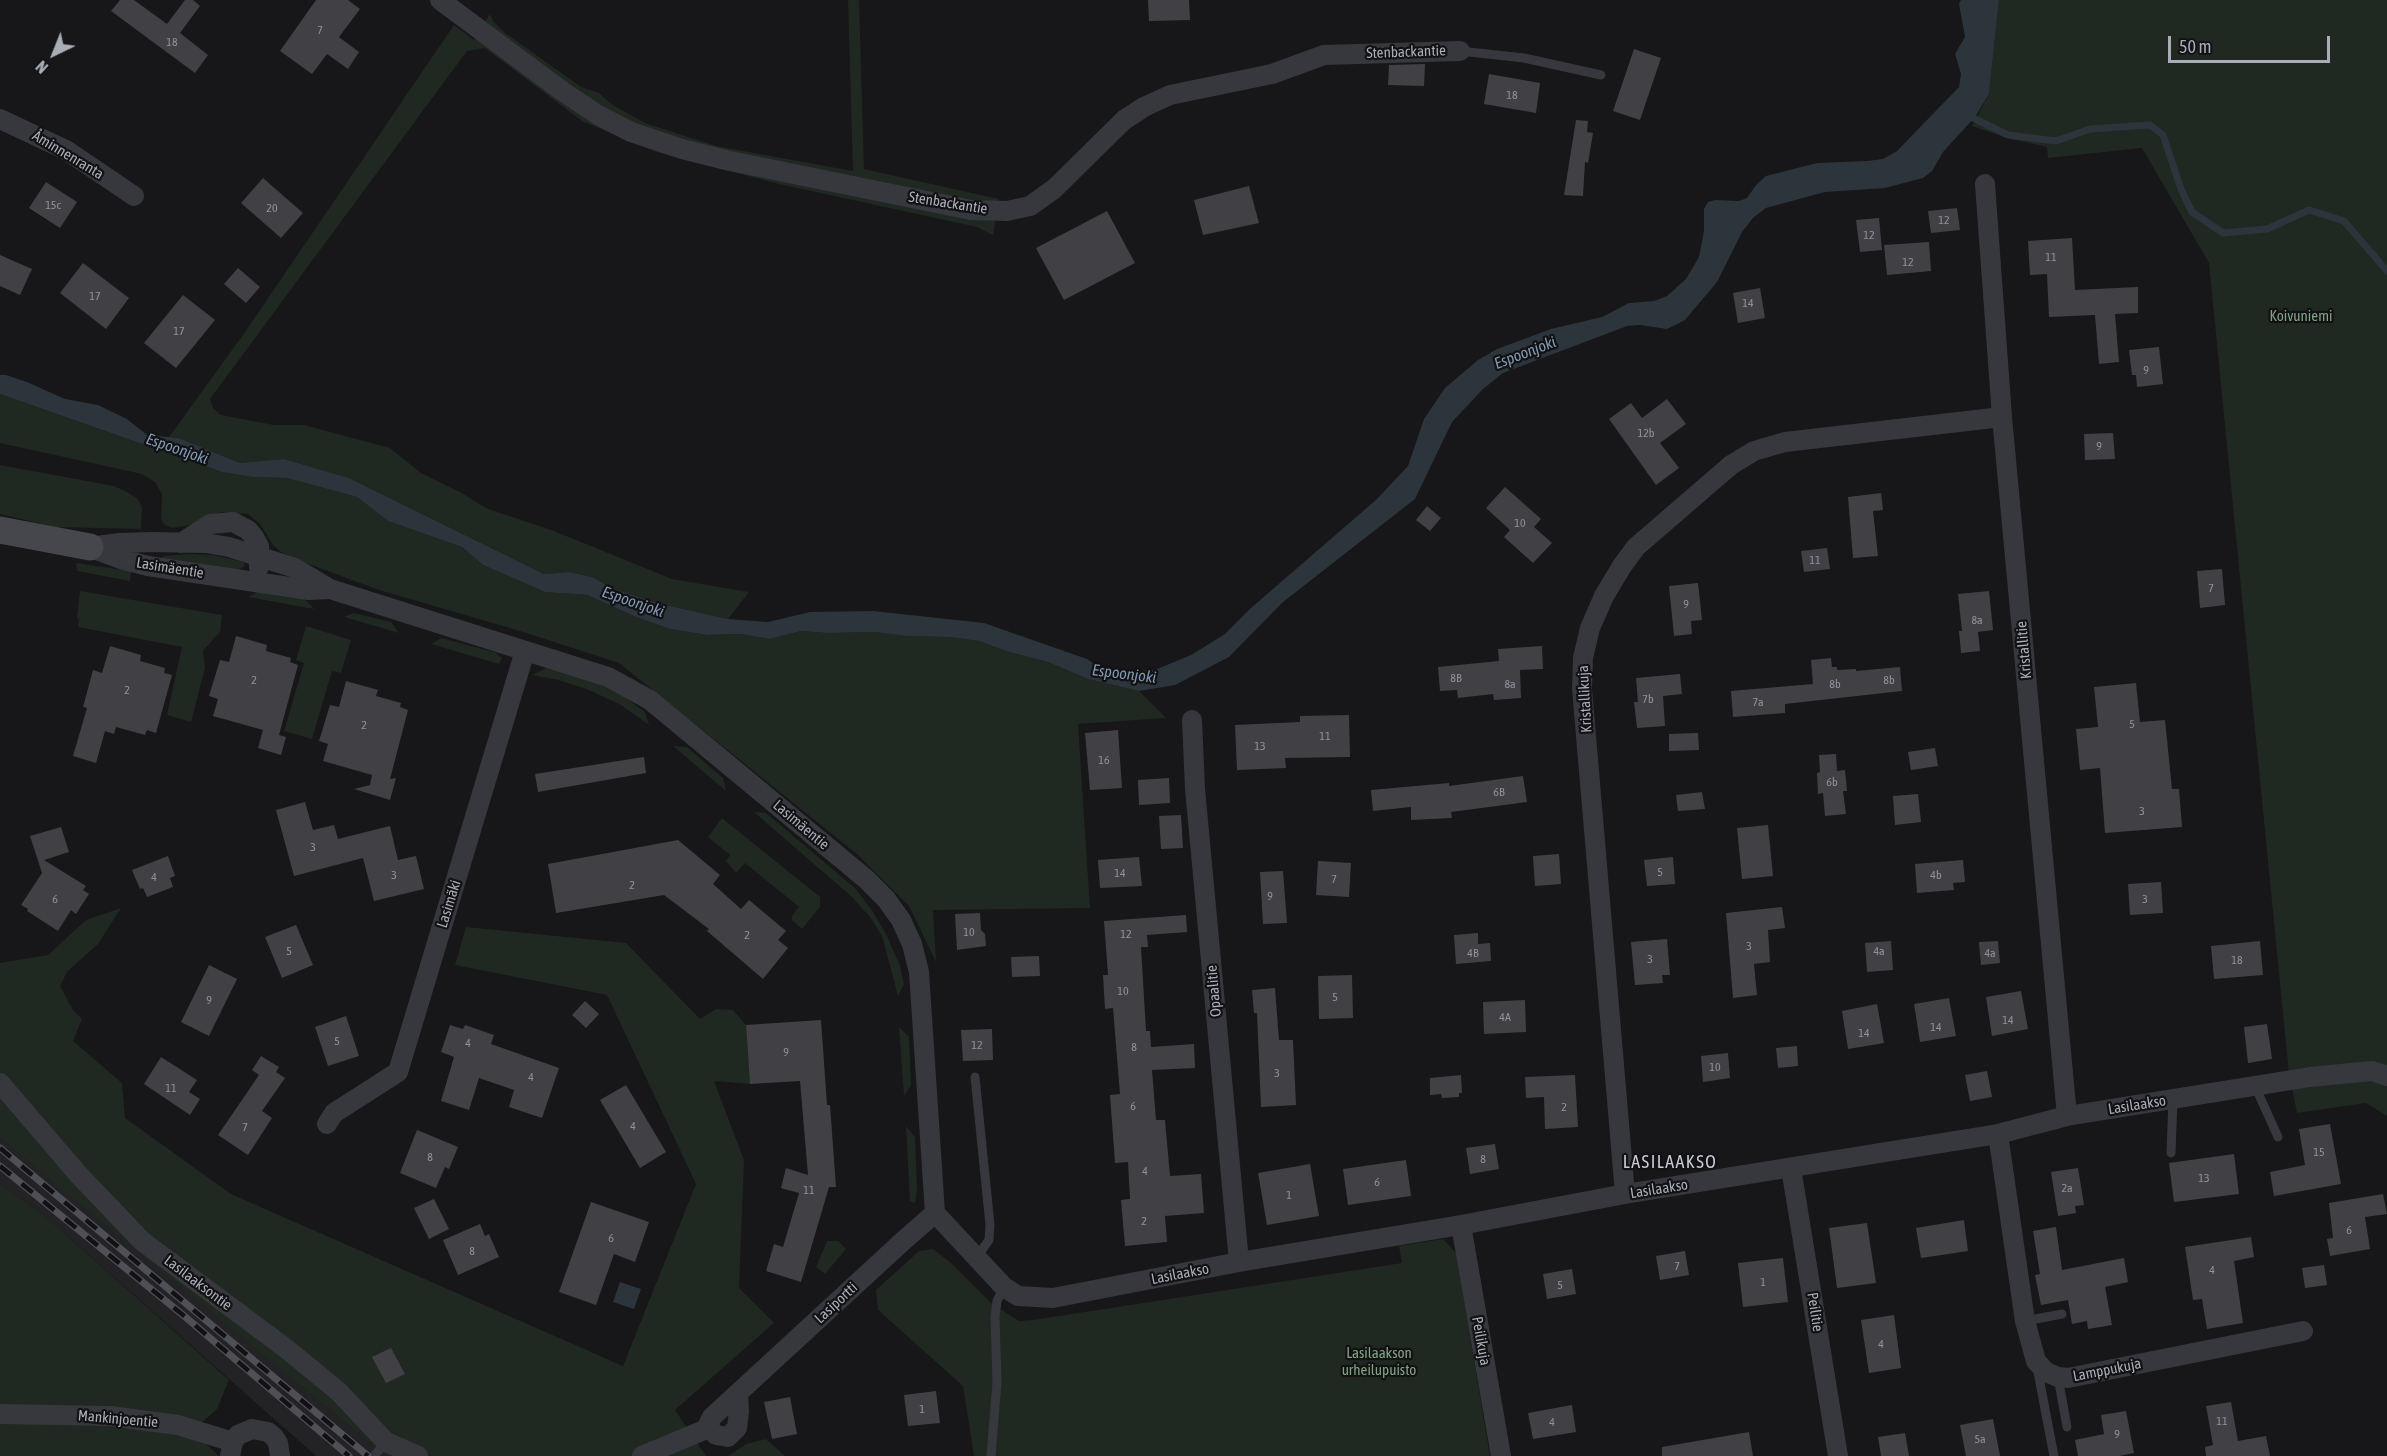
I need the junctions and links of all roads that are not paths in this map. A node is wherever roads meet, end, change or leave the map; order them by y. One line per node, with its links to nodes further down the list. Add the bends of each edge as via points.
1 (440, 0): 2 (street, Stenbackantie, via 562,91 632,132 730,161 971,210 1007,211 1030,206 1054,189 1124,120 1170,95 1272,74 1324,55)
2 (1460, 51): 3 (lane, via 1524,58)
3 (1600, 75)
4 (0, 118): 6 (street, Åminnenranta, via 66,150)
5 (1985, 184): 7 (street, Kristallitie)
6 (134, 195)
7 (2002, 417): 20 (street, Kristallitie); 26 (street, Kristallikuja, via 1785,442 1754,451 1731,465 1636,547 1604,596 1582,658 1582,689)
8 (0, 530): 9 (street, Lasimäentie)
9 (90, 547): 10 (street, Lasimäentie, via 181,543 210,524 225,521 248,530); 11 (street, Lasimäentie, via 148,566)
10 (260, 557): 11 (street); 12 (street, Lasimäentie, via 295,568)
11 (252, 580): 12 (street, Lasimäentie)
12 (330, 590): 13 (street, Lasimäentie)
13 (525, 651): 21 (street, Lasimäki, via 398,1072 334,1113); 27 (street, Lasimäentie, via 608,677 650,700 886,899 912,944 919,972)
14 (1192, 720): 30 (street, Opaalitie)
15 (2387, 1076): 18 (street, Lasilaakso, via 2372,1071)
16 (975, 1077): 29 (lane, via 990,1225 989,1240)
17 (0, 1083): 40 (street, Lasilaaksontie, via 142,1241 339,1392)
18 (2255, 1086): 19 (street, Lasilaakso); 23 (lane)
19 (2173, 1100): 20 (street, Lasilaakso); 24 (lane)
20 (2067, 1116): 22 (street, Lasilaakso)
21 (327, 1124)
22 (1998, 1134): 25 (street, Lasilaakso); 33 (street)
23 (2278, 1137)
24 (2171, 1153)
25 (1791, 1168): 26 (street, Lasilaakso); 46 (street, Peilitie)
26 (1624, 1194): 28 (street, Lasilaakso)
27 (934, 1213): 29 (street); 43 (street, Lasiportti, via 712,1417 709,1428)
28 (1461, 1225): 30 (street, Lasilaakso); 45 (street, Peilikuja)
29 (976, 1258): 31 (street)
30 (1239, 1262): 31 (street, Lasilaakso, via 1053,1298 1017,1296)
31 (1004, 1287): 44 (lane, via 995,1317 997,1382)
32 (2062, 1314): 33 (lane)
33 (2025, 1321): 35 (street)
34 (2303, 1331): 36 (street, Lamppukuja)
35 (2036, 1361): 36 (street, Lamppukuja, via 2046,1372); 47 (lane)
36 (2058, 1377): 38 (lane)
37 (0, 1414): 39 (street, Mankinjoentie, via 110,1416 178,1425)
38 (2067, 1427)
39 (231, 1449): 41 (street, Mankinjoentie, via 244,1431 260,1429 274,1437)
40 (380, 1449): 42 (street, Lasilaaksontie)
41 (280, 1456)
42 (418, 1456)
43 (642, 1456)
44 (991, 1456)
45 (1501, 1456)
46 (1838, 1456)
47 (2054, 1456)

